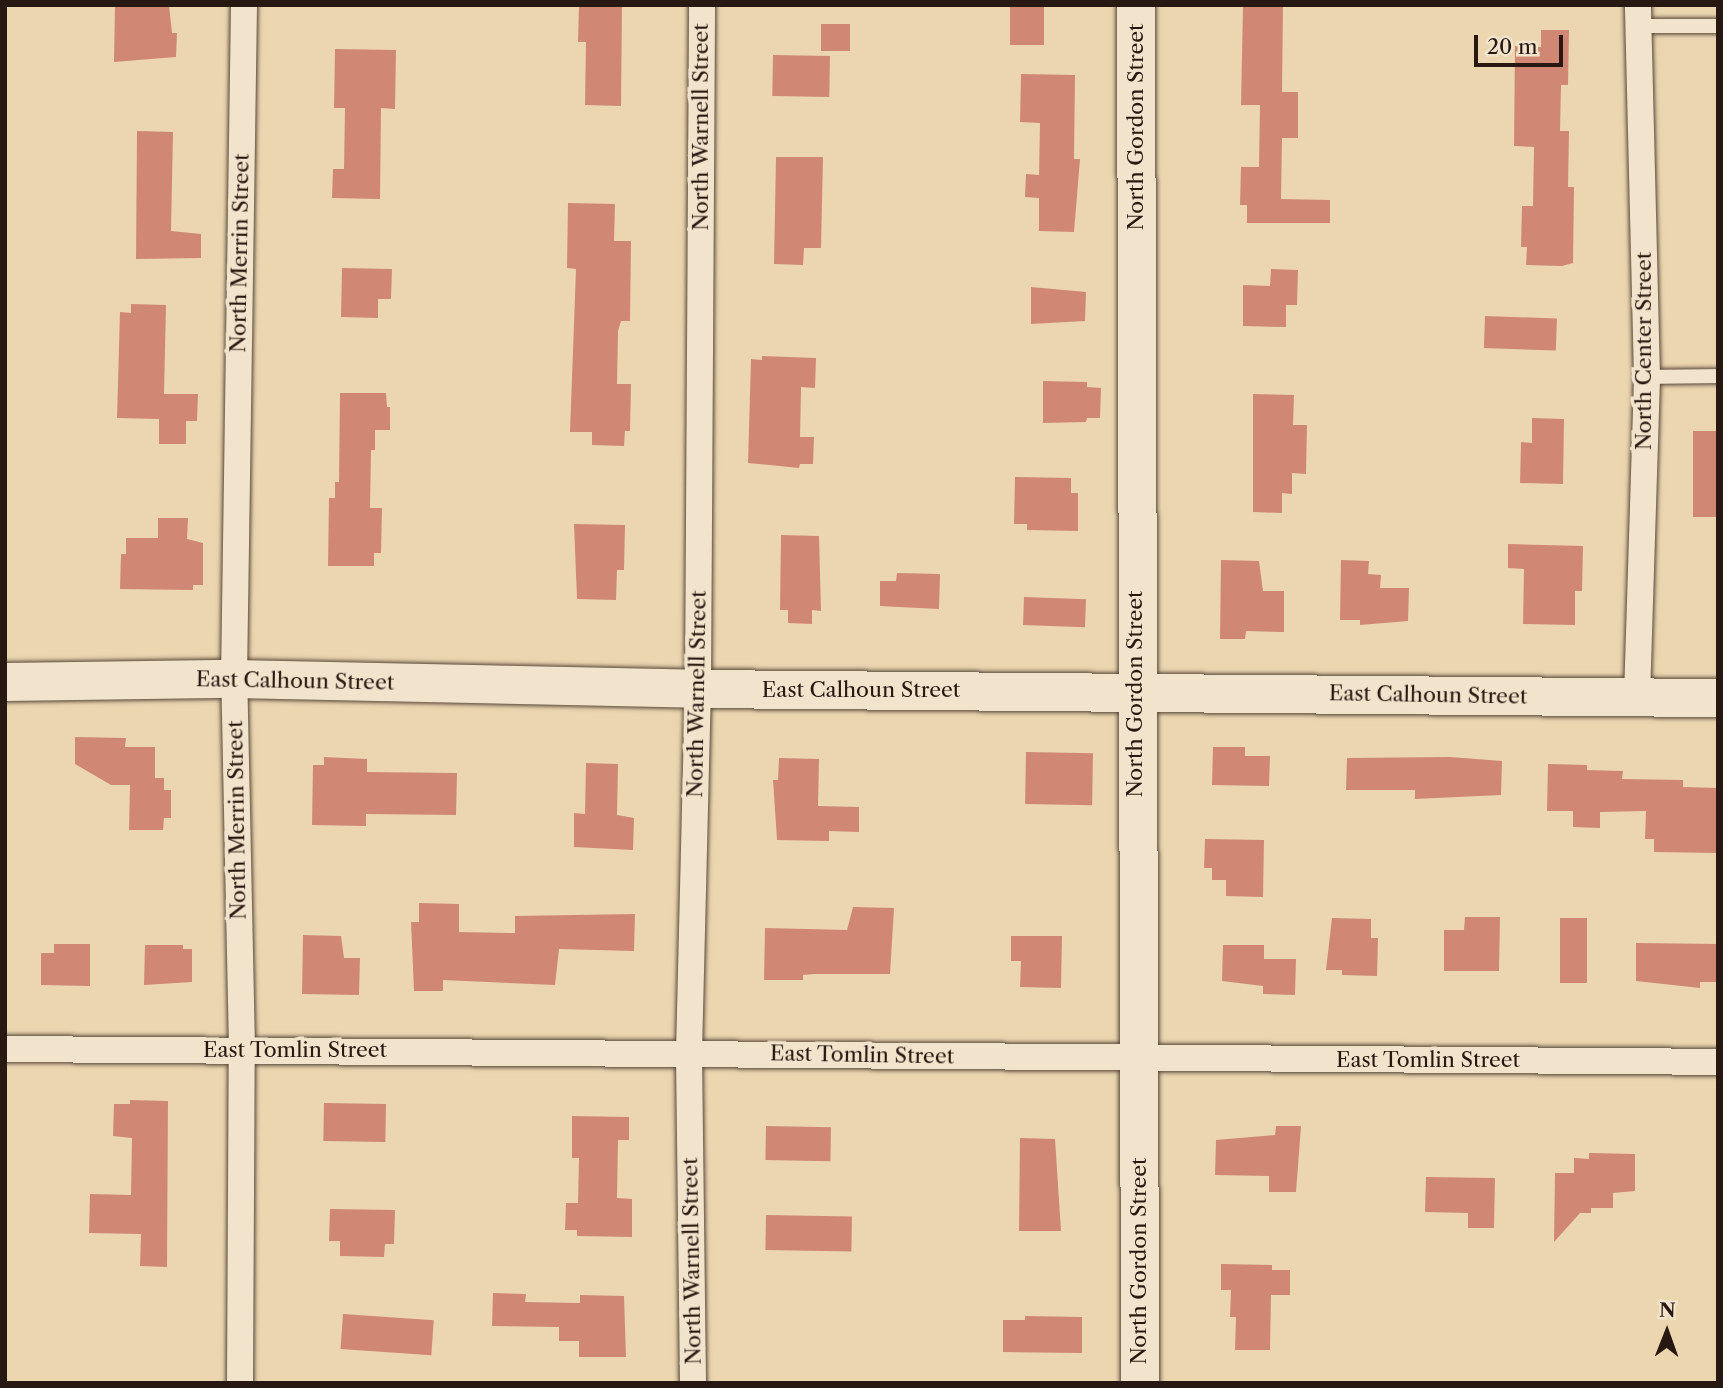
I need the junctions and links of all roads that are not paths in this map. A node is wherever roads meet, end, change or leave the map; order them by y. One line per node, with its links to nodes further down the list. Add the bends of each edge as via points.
1 (244, 5): 8 (street, North Merrin Street)
2 (702, 5): 10 (street, North Warnell Street)
3 (1136, 5): 11 (street, North Gordon Street)
4 (1638, 16): 5 (lane); 7 (street, North Center Street)
5 (1718, 26)
6 (1718, 376): 7 (lane)
7 (1647, 377): 12 (street, North Center Street)
8 (234, 679): 9 (street, East Calhoun Street); 10 (street, East Calhoun Street); 15 (street, North Merrin Street)
9 (5, 682)
10 (698, 689): 11 (street, East Calhoun Street); 16 (street, North Warnell Street)
11 (1135, 692): 12 (street, East Calhoun Street); 17 (street, North Gordon Street)
12 (1637, 697): 13 (street, East Calhoun Street)
13 (1718, 698)
14 (5, 1049): 15 (street, East Tomlin Street)
15 (242, 1049): 16 (street, East Tomlin Street); 19 (street, North Merrin Street)
16 (689, 1053): 17 (street, East Tomlin Street); 20 (street, North Warnell Street)
17 (1138, 1058): 18 (street, East Tomlin Street); 21 (street, North Gordon Street)
18 (1718, 1062)
19 (240, 1383)
20 (693, 1383)
21 (1140, 1383)

